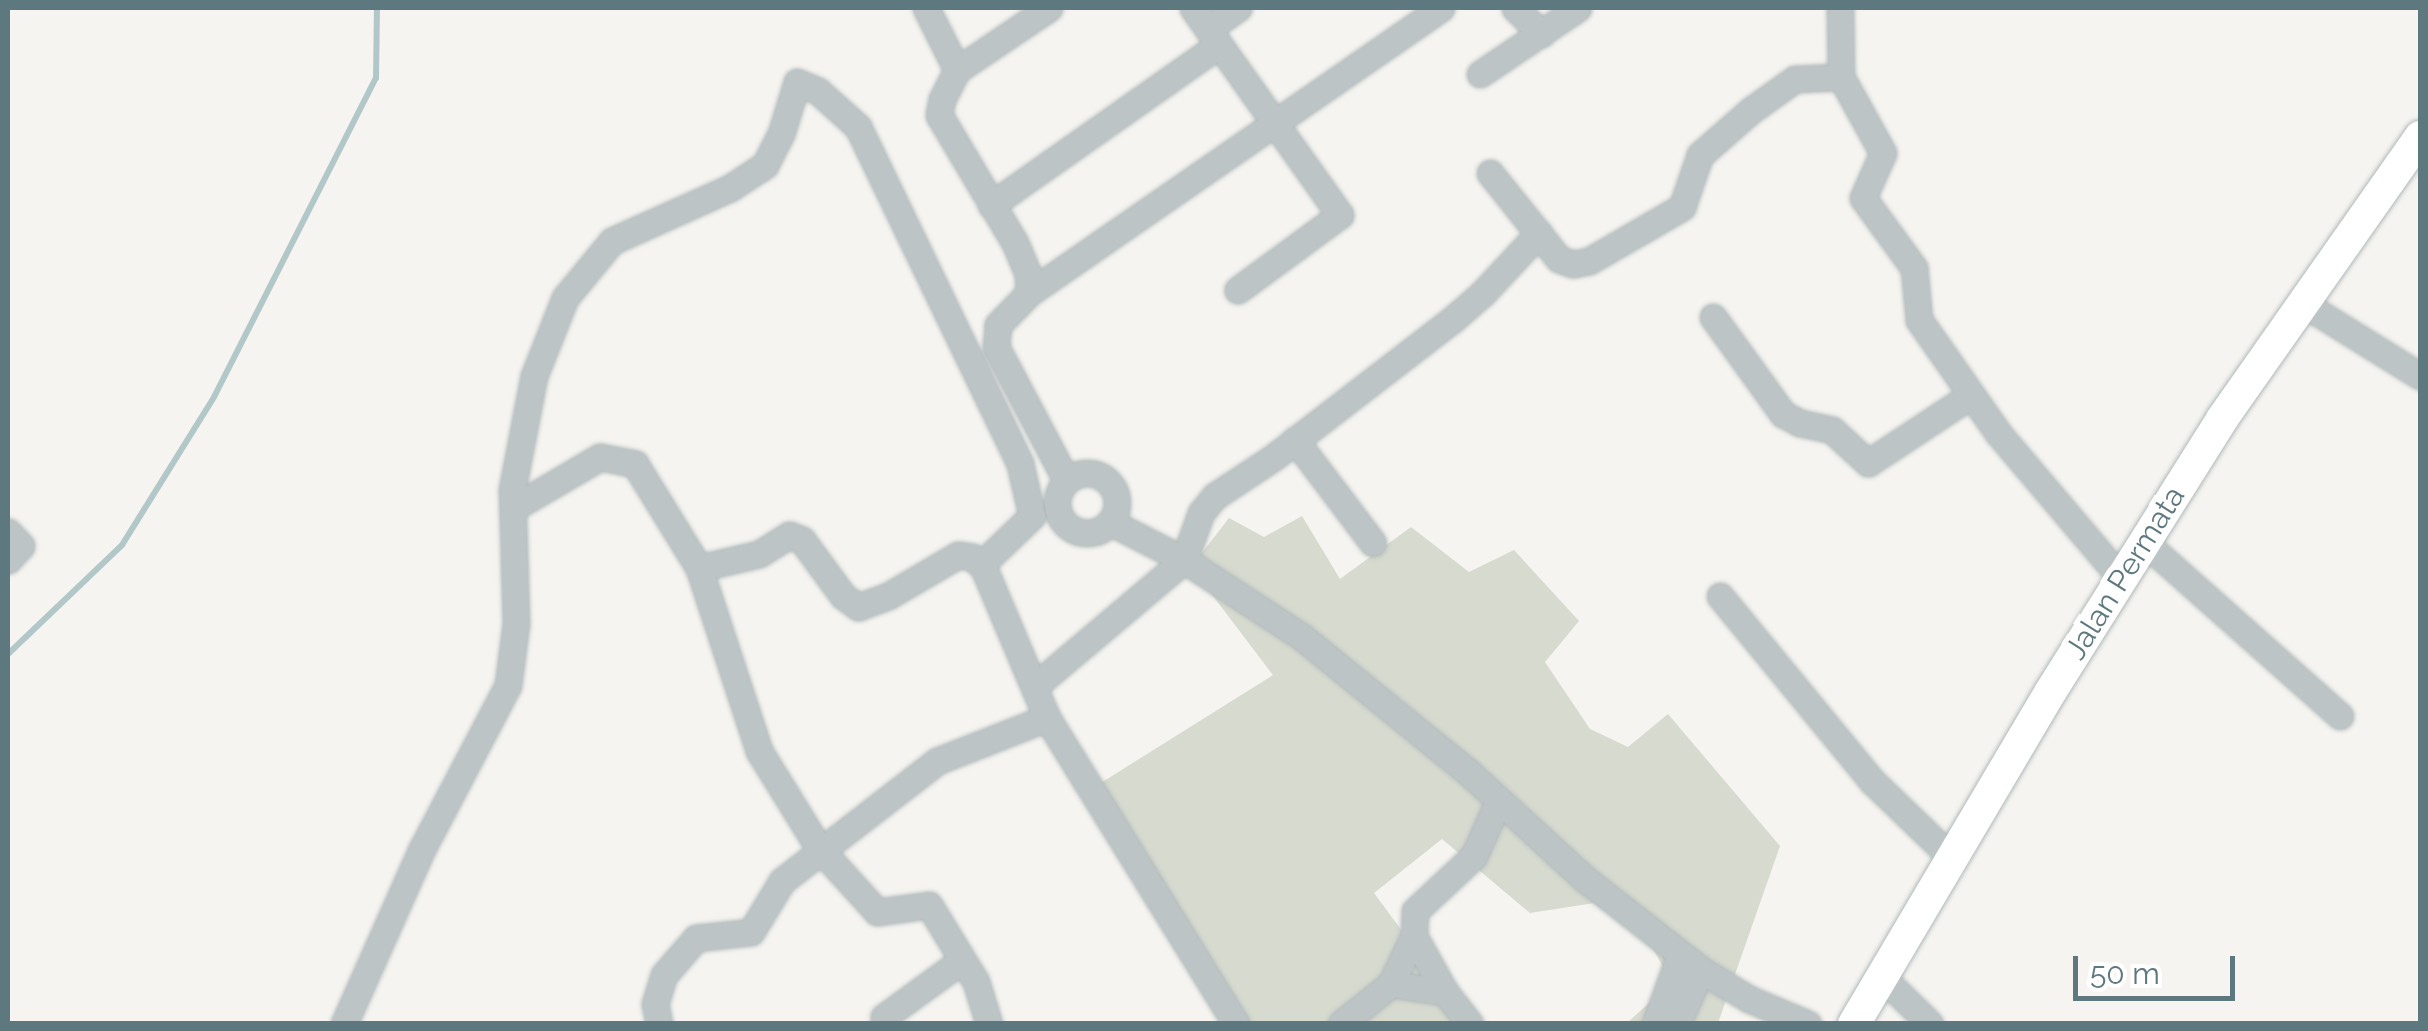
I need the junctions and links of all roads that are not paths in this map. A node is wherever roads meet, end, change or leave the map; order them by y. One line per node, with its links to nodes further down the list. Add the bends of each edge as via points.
1 (926, 8): 11 (street)
2 (1049, 8): 11 (street)
3 (1193, 8): 10 (street)
4 (1238, 8): 10 (street)
5 (1441, 8): 14 (street)
6 (1515, 8): 9 (street)
7 (1578, 8): 9 (street)
8 (1840, 8): 13 (street)
9 (1542, 34): 12 (street)
10 (1214, 37): 14 (street); 17 (street)
11 (956, 70): 17 (street, via 939,116)
12 (1480, 74)
13 (1842, 78): 18 (street, via 1795,79 1750,111 1700,155 1682,207 1589,260 1559,259); 24 (street, via 1882,146 1863,198 1910,261 1916,313)
14 (1274, 123): 19 (street, via 1340,215); 20 (street)
15 (2420, 137): 21 (main road, Jalan Permata)
16 (1490, 173): 18 (street)
17 (992, 205): 20 (street, via 1022,258)
18 (1539, 233): 25 (street, via 1483,293)
19 (1238, 290)
20 (1029, 292): 26 (street, via 998,325 996,347)
21 (2304, 304): 23 (street); 31 (main road, Jalan Permata)
22 (1713, 317): 24 (street, via 1783,414 1832,430 1868,463)
23 (2420, 376)
24 (1970, 395): 36 (street)
25 (1295, 440): 30 (street); 33 (street, via 1208,503)
26 (1066, 480): 28 (street, via 1086,472 1107,481 1116,500); 28 (street, via 1057,507 1066,524 1084,533)
27 (513, 508): 34 (street, via 534,376 564,298 612,241 730,188 765,165 797,82 858,126 1020,464 1032,516); 35 (street, via 600,457 634,464); 50 (street, via 516,623 508,685 422,849)
28 (1110, 522): 33 (street)
29 (8, 532): 32 (street, via 22,546)
30 (1373, 542)
31 (2144, 542): 36 (main road, Jalan Permata); 39 (street)
32 (8, 560)
33 (1184, 560): 38 (street); 41 (street, via 1302,637)
34 (983, 567): 35 (street, via 958,556 858,607 802,540 788,535 759,554); 38 (street)
35 (699, 568): 42 (street, via 760,751)
36 (2122, 579): 43 (main road, Jalan Permata)
37 (1720, 596): 43 (street, via 1873,782)
38 (1036, 686): 40 (street)
39 (2340, 716)
40 (1048, 718): 42 (street, via 937,761); 54 (street)
41 (1499, 800): 44 (street, via 1474,856 1415,911); 46 (street)
42 (819, 848): 45 (street, via 877,912 928,905); 51 (street, via 782,880 751,932 696,938 664,975 655,1004)
43 (1952, 858): 47 (main road, Jalan Permata)
44 (1414, 936): 48 (street); 49 (street)
45 (962, 961): 52 (street, via 884,1017); 53 (street)
46 (1690, 963): 57 (street); 58 (street); 59 (street)
47 (1882, 977): 60 (main road, Jalan Permata); 61 (street)
48 (1392, 984): 49 (street); 55 (street)
49 (1445, 992): 56 (street)
50 (344, 1024)
51 (660, 1024)
52 (884, 1024)
53 (989, 1024)
54 (1236, 1024)
55 (1341, 1024)
56 (1470, 1024)
57 (1654, 1024)
58 (1676, 1024)
59 (1808, 1024)
60 (1854, 1024)
61 (1930, 1024)

